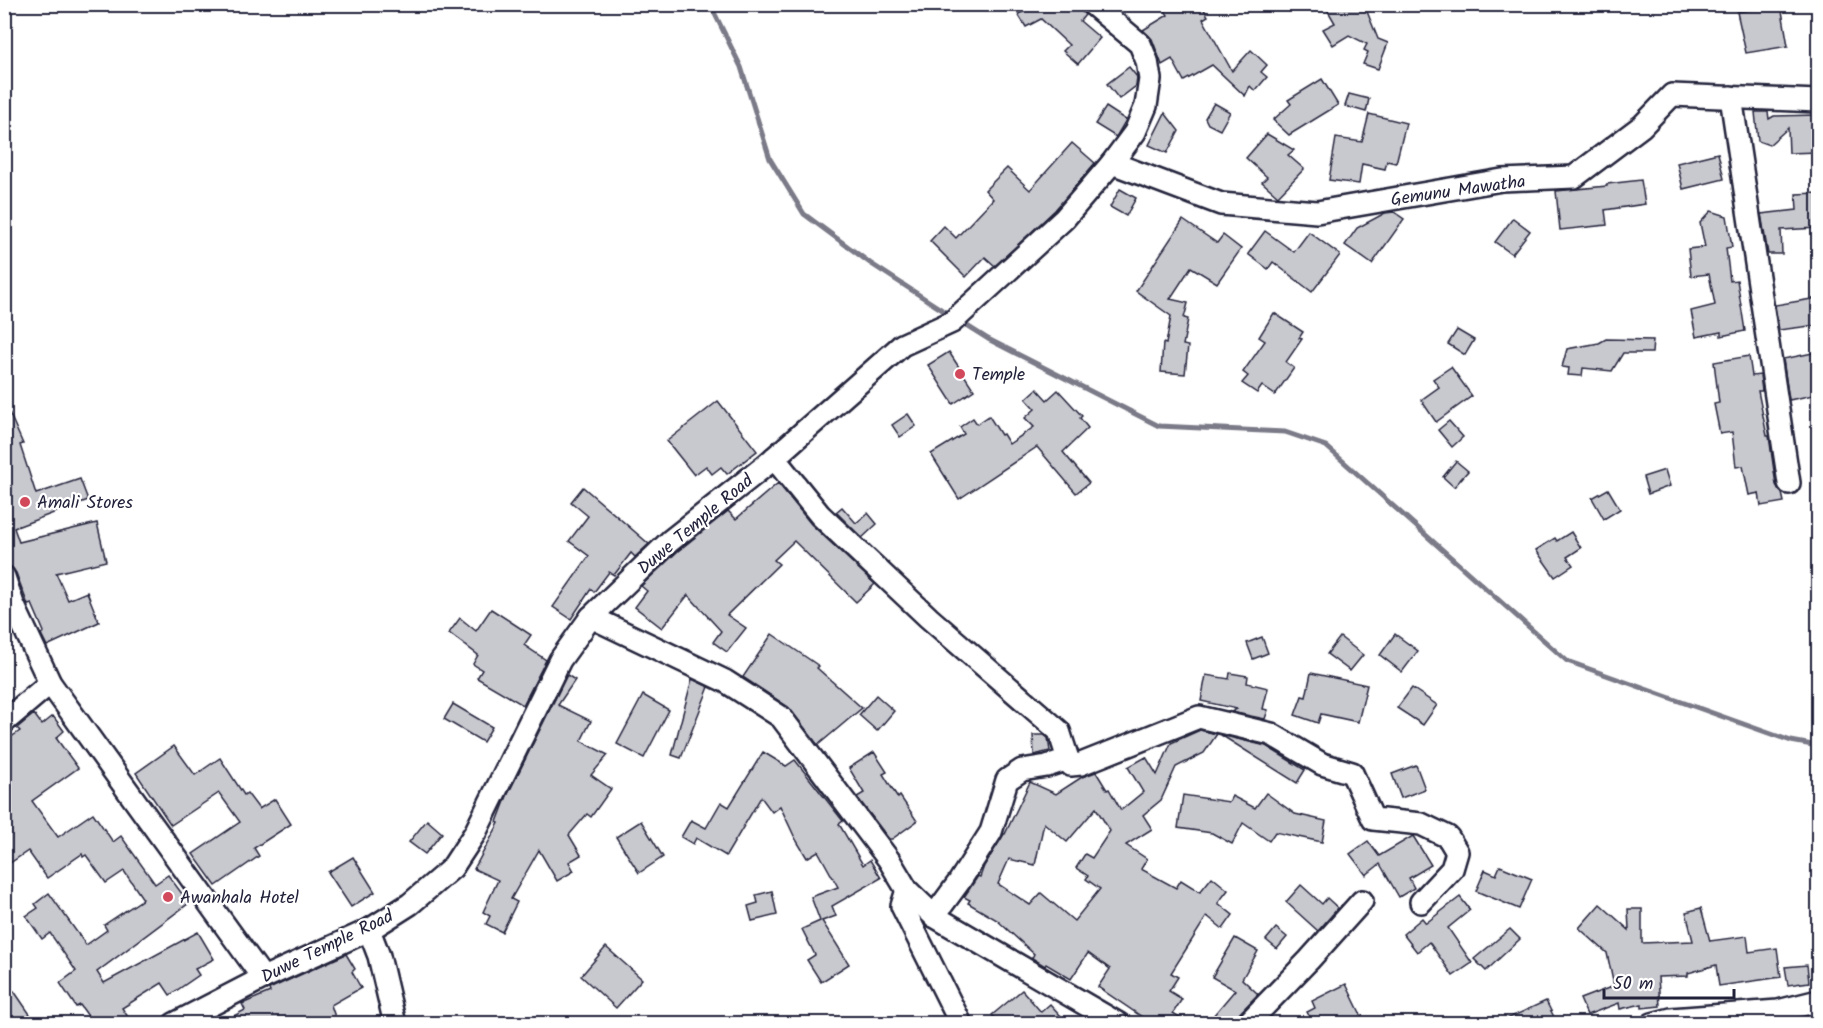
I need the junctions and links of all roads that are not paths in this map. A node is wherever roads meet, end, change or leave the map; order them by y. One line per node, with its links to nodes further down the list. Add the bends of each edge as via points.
1 (1092, 4): 4 (street, Duwe Temple Road, via 1140,44 1150,79 1146,106 1135,132)
2 (1731, 97): 3 (street, Gemunu Mawatha); 4 (street, Gemunu Mawatha, via 1672,94 1642,126 1574,177 1502,180 1317,212 1221,204); 6 (street)
3 (1818, 101)
4 (1112, 163): 5 (street, Duwe Temple Road, via 1064,219 956,319 902,345)
5 (774, 458): 8 (street, Duwe Temple Road, via 670,541); 11 (street, via 820,515 929,618 1059,731)
6 (1789, 483)
7 (4, 578): 9 (street)
8 (591, 617): 12 (street, via 725,681 781,717 889,860); 16 (street, Duwe Temple Road, via 560,660 480,822 452,868 410,904)
9 (50, 683): 10 (street); 17 (street)
10 (4, 722)
11 (1068, 759): 14 (street, via 1071,765 1081,764 1199,717 1271,734 1322,764 1352,773 1373,819 1421,824 1448,837 1457,852 1452,869); 15 (street, via 1022,770 1007,780 991,832)
12 (907, 890): 15 (street); 22 (street, via 902,906)
13 (1362, 901): 23 (street)
14 (1421, 902)
15 (934, 916): 19 (street)
16 (369, 930): 17 (street, Duwe Temple Road); 21 (street, via 380,956)
17 (263, 978): 20 (street, Duwe Temple Road)
18 (1818, 1001): 24 (street, via 1778,1011)
19 (1108, 1021)
20 (174, 1023)
21 (395, 1023)
22 (961, 1023)
23 (1247, 1023)
24 (1652, 1023)

